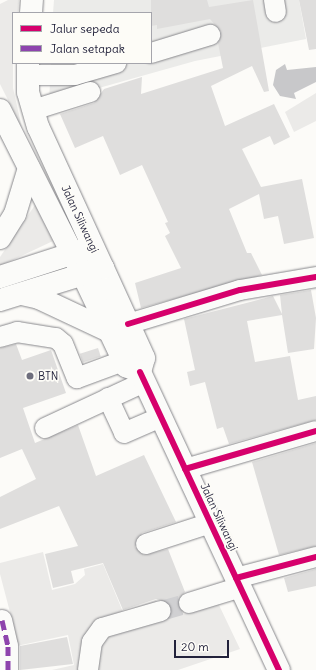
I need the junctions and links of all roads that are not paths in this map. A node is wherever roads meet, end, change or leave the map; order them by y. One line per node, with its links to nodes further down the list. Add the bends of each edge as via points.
1 (32, 0): 2 (main road)
2 (31, 12)
3 (210, 35): 4 (street)
4 (152, 53)
5 (109, 64): 7 (street)
6 (28, 69): 7 (street); 10 (main road, Jalan Siliwangi)
7 (74, 69)
8 (90, 92): 10 (street)
9 (0, 110): 11 (main road, Jalan Siliwangi)
10 (33, 110): 13 (main road, Jalan Siliwangi)
11 (29, 168): 12 (main road, via 15,214); 13 (main road, Jalan Siliwangi)
12 (0, 238)
13 (83, 250): 14 (main road, Jalan Siliwangi); 15 (main road)
14 (93, 272): 17 (main road); 19 (main road, Jalan Siliwangi); 20 (main road, Jalan Siliwangi)
15 (0, 276)
16 (316, 277): 19 (street, via 240,290)
17 (22, 294): 18 (main road); 20 (main road, via 39,298)
18 (0, 300)
19 (128, 324): 22 (main road, Jalan Siliwangi, via 144,358)
20 (108, 331): 22 (main road, Jalan Siliwangi)
21 (0, 337): 22 (street, via 17,332 56,338 63,344 77,378)
22 (136, 372): 23 (street); 24 (main road, Jalan Siliwangi)
23 (108, 398): 24 (street, via 124,433); 25 (street)
24 (161, 417): 27 (main road, Jalan Siliwangi)
25 (45, 428)
26 (316, 431): 27 (street)
27 (185, 469): 28 (main road, Jalan Siliwangi)
28 (211, 523): 29 (street); 31 (main road, Jalan Siliwangi)
29 (146, 544)
30 (316, 557): 31 (street)
31 (239, 583): 32 (street); 37 (main road, Jalan Siliwangi)
32 (189, 603)
33 (161, 611): 36 (street, via 102,628 92,642)
34 (2, 620): 35 (street, via 8,646)
35 (8, 670)
36 (88, 670)
37 (279, 670)

